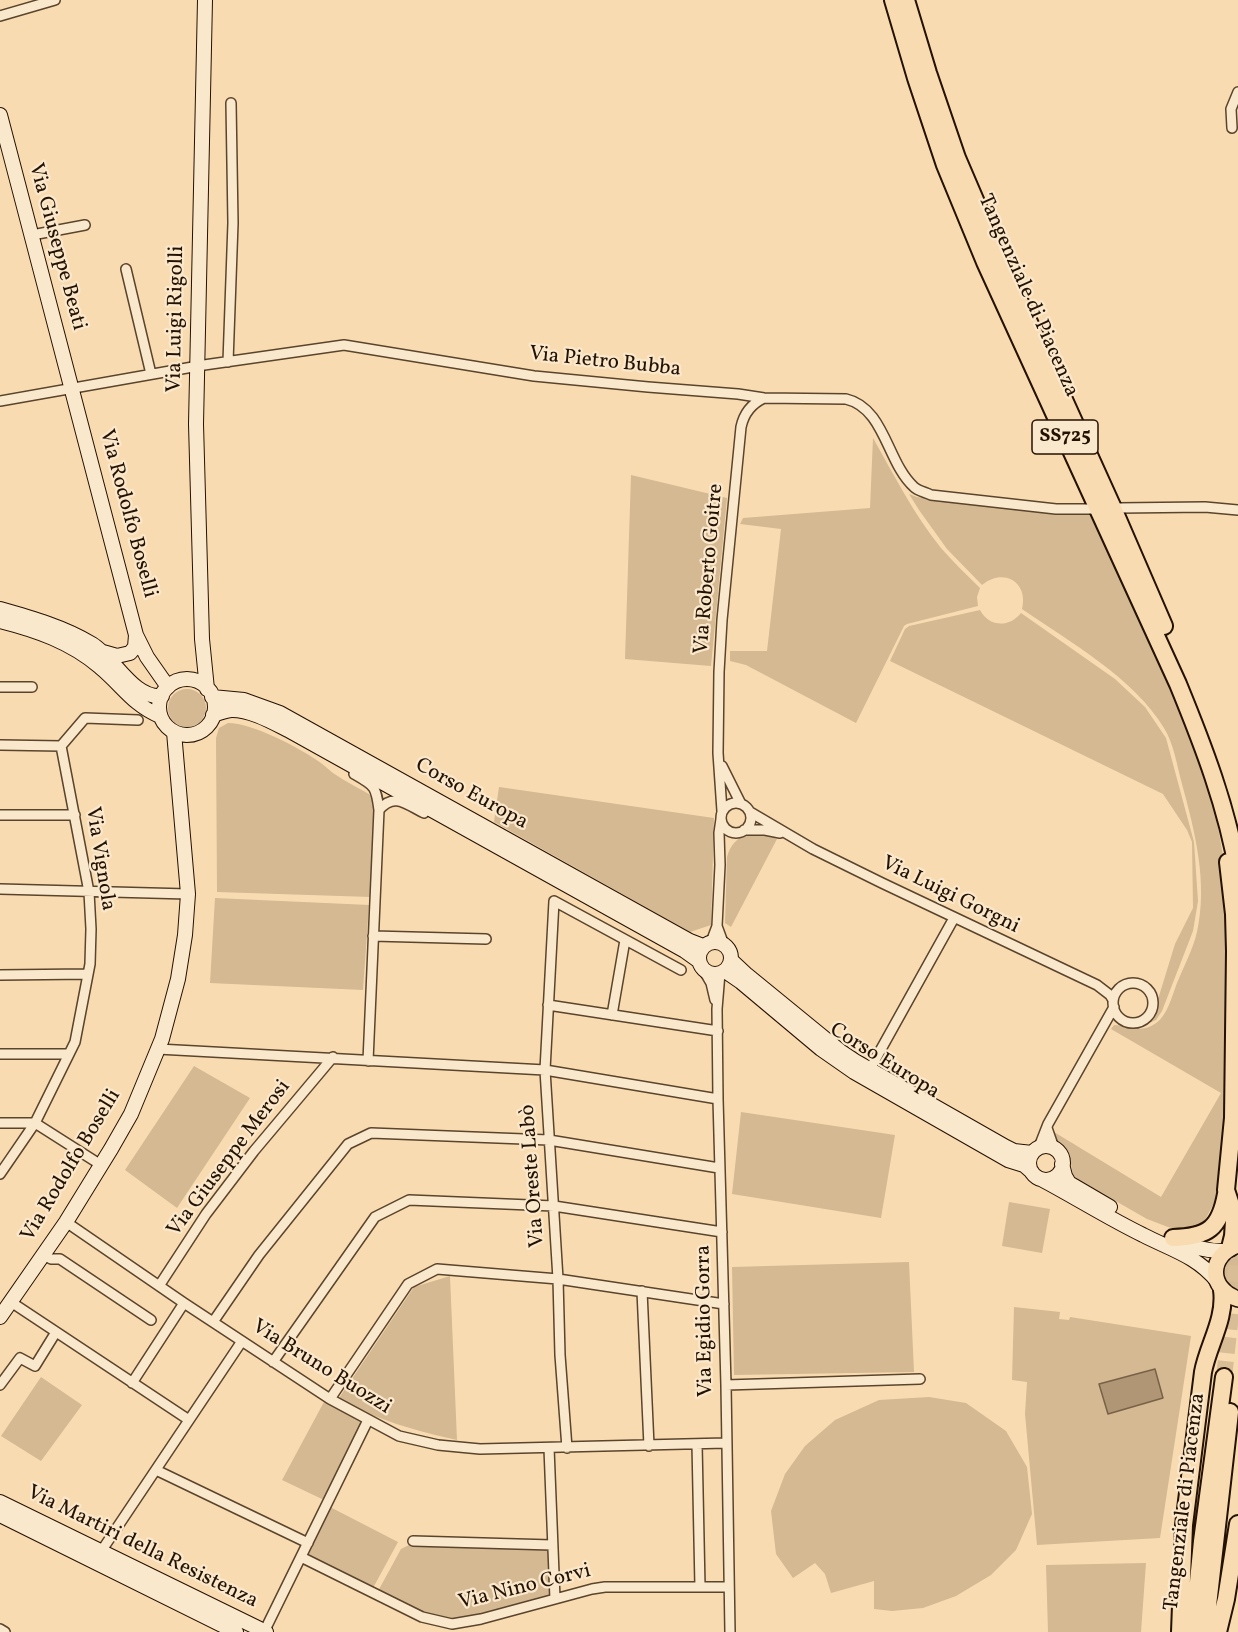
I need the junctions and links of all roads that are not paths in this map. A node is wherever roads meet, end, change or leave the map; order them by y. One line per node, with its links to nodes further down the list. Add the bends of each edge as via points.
1 (55, 0): 5 (street)
2 (205, 0): 14 (main road, Via Luigi Rigolli)
3 (893, 0): 43 (highway, Tangenziale di Piacenza / SS725, via 945,165 985,262 1173,673)
4 (906, 0): 51 (highway, Tangenziale di Piacenza / SS725, via 957,158 1187,679)
5 (0, 16)
6 (1238, 92): 9 (street, via 1231,109)
7 (231, 102): 13 (street, via 233,222)
8 (0, 115): 11 (main road, Via Giuseppe Beati)
9 (1232, 128)
10 (85, 225): 11 (street)
11 (32, 235): 16 (main road, Via Giuseppe Beati)
12 (126, 269): 15 (street)
13 (228, 362): 14 (street, Via Pietro Bubba); 17 (street, Via Pietro Bubba, via 344,345 569,380)
14 (197, 367): 15 (street, Via Pietro Bubba); 25 (main road, Via Luigi Rigolli)
15 (151, 374): 16 (street, Via Pietro Bubba)
16 (72, 388): 18 (street, Via Pietro Bubba); 24 (main road, Via Rodolfo Boselli)
17 (764, 398): 20 (street, Via Pietro Bubba, via 846,399 859,404 868,411 905,477 915,488 931,495); 40 (street, Via Roberto Goitre, via 746,412 741,427 722,620)
18 (0, 401)
19 (1119, 508): 21 (street)
20 (1090, 509)
21 (1238, 510)
22 (0, 609): 27 (main road, via 58,627)
23 (0, 621): 34 (main road, via 43,633 77,650 139,705)
24 (136, 635): 26 (main road, Via Rodolfo Boselli); 27 (main road, via 130,653 117,656)
25 (202, 639): 28 (main road, Via Luigi Rigolli, via 200,663 196,673); 32 (main road, Via Luigi Rigolli)
26 (143, 649): 28 (main road, Via Rodolfo Boselli); 31 (main road, Via Rodolfo Boselli)
27 (102, 652): 31 (main road, via 139,690 149,696)
28 (186, 680): 31 (main road); 32 (main road, Via Rodolfo Boselli, via 203,685)
29 (0, 687): 30 (street)
30 (32, 687)
31 (165, 692): 34 (main road, via 159,702)
32 (210, 693): 33 (main road); 64 (main road, Corso Europa, via 280,713 690,941)
33 (213, 715): 37 (main road, Via Rodolfo Boselli, via 209,724); 41 (main road, Corso Europa, via 233,710 257,716)
34 (160, 716): 36 (main road)
35 (138, 720): 39 (street, via 85,718)
36 (174, 732): 37 (main road); 42 (main road, Via Rodolfo Boselli)
37 (194, 734): 42 (main road, Via Rodolfo Boselli, via 183,753)
38 (0, 745): 39 (street)
39 (61, 746): 48 (street, Via Vignola)
40 (718, 753): 44 (street, Via Roberto Goitre); 49 (street, Via Roberto Goitre)
41 (341, 760): 45 (street, via 346,770 374,786); 50 (main road, Corso Europa)
42 (178, 780): 59 (main road, Via Rodolfo Boselli)
43 (1216, 784): 56 (highway, Tangenziale di Piacenza / SS725); 98 (highway, via 1234,933 1233,1118)
44 (741, 804): 46 (street); 49 (street, via 725,807)
45 (379, 810): 50 (street, via 398,800 434,818); 61 (street)
46 (750, 812): 52 (street, via 750,822); 54 (street, Via Luigi Gorgni)
47 (0, 815): 48 (street)
48 (75, 815): 58 (street, Via Vignola)
49 (722, 815): 53 (street, via 724,828); 55 (street, Via Roberto Goitre)
50 (450, 820): 65 (main road, Corso Europa, via 685,951)
51 (1238, 826)
52 (744, 830): 53 (street); 54 (street, Via Luigi Gorgni)
53 (733, 833): 55 (street, Via Roberto Goitre, via 724,846)
54 (789, 835): 60 (street, Via Luigi Gorgni)
55 (720, 865): 64 (street, Via Roberto Goitre)
56 (1238, 873)
57 (0, 889): 58 (street)
58 (89, 892): 59 (street); 68 (street, Via Vignola)
59 (188, 894): 79 (main road, Via Rodolfo Boselli, via 178,979)
60 (954, 918): 70 (street, Via Luigi Gorgni); 85 (street)
61 (373, 936): 62 (street); 83 (street)
62 (486, 939)
63 (626, 940): 67 (street); 73 (street, Via Oreste Labò, via 554,901); 75 (street)
64 (713, 944): 65 (main road, via 699,956); 66 (main road, Corso Europa, via 730,951)
65 (701, 966): 66 (main road, Corso Europa, via 712,974); 74 (street, Via Egidio Gorra, via 711,983)
66 (725, 968): 74 (street, Via Egidio Gorra); 85 (main road, Corso Europa, via 747,975 840,1051); 97 (main road, Corso Europa, via 821,1049 854,1071)
67 (681, 970)
68 (88, 974): 69 (street); 81 (street, Via Vignola, via 75,1042)
69 (0, 975)
70 (1097, 986): 71 (street, Via Luigi Gorgni); 72 (street, Via Luigi Gorgni, via 1110,995)
71 (1120, 988): 72 (street); 76 (street, via 1132,983 1146,987 1154,1006 1148,1017 1137,1023)
72 (1113, 1004): 76 (street); 77 (street)
73 (548, 1005): 75 (street); 84 (street, Via Oreste Labò)
74 (717, 1009): 78 (street, Via Egidio Gorra)
75 (612, 1015): 78 (street)
76 (1120, 1018): 77 (street)
77 (1105, 1024): 89 (street)
78 (718, 1031): 86 (street, Via Egidio Gorra)
79 (158, 1049): 82 (street); 94 (main road, Via Rodolfo Boselli, via 131,1114)
80 (0, 1054): 81 (street)
81 (69, 1054): 88 (street, Via Vignola)
82 (333, 1057): 83 (street); 107 (street, Via Giuseppe Merosi, via 206,1214)
83 (368, 1061): 84 (street)
84 (545, 1070): 86 (street); 90 (street, Via Oreste Labò)
85 (870, 1070): 92 (main road, Corso Europa, via 1006,1147 1021,1152)
86 (718, 1099): 95 (street, Via Egidio Gorra)
87 (0, 1123): 88 (street)
88 (35, 1123): 94 (street); 96 (street, Via Vignola)
89 (1047, 1128): 91 (street); 92 (street)
90 (549, 1140): 95 (street); 99 (street, Via Oreste Labò); 115 (street, via 371,1133 348,1144 259,1255)
91 (1054, 1148): 92 (main road); 93 (main road, via 1061,1155)
92 (1036, 1150): 97 (main road, via 1029,1163)
93 (1062, 1164): 97 (main road, via 1051,1179); 102 (main road, via 1065,1176 1074,1186 1131,1220)
94 (101, 1165): 100 (main road, Via Rodolfo Boselli)
95 (719, 1168): 101 (street, Via Egidio Gorra)
96 (0, 1174)
97 (1037, 1175): 106 (main road, Corso Europa, via 1191,1258)
98 (1226, 1190): 102 (highway, via 1223,1209 1209,1229 1196,1236); 103 (highway, via 1234,1221)
99 (554, 1206): 101 (street); 105 (street, Via Oreste Labò); 118 (street, via 409,1200 375,1217)
100 (66, 1222): 104 (main road, Via Rodolfo Boselli); 107 (street, Via Bruno Buozzi)
101 (722, 1232): 112 (street, Via Egidio Gorra)
102 (1173, 1238): 103 (main road, via 1202,1250)
103 (1231, 1248): 106 (main road, via 1221,1255 1216,1268)
104 (43, 1255): 110 (main road, Via Rodolfo Boselli); 114 (street, via 60,1259)
105 (558, 1278): 108 (street); 123 (street, via 437,1269 408,1284); 130 (street, Via Oreste Labò)
106 (1220, 1285): 109 (main road, via 1229,1296); 149 (highway, via 1223,1305 1203,1372 1190,1483 1182,1553)
107 (159, 1286): 111 (street, Via Bruno Buozzi)
108 (642, 1291): 112 (street); 128 (street)
109 (1238, 1299)
110 (10, 1302): 113 (main road, Via Rodolfo Boselli); 116 (street)
111 (184, 1303): 115 (street, Via Bruno Buozzi); 120 (street)
112 (724, 1304): 122 (street, Via Egidio Gorra)
113 (0, 1317)
114 (151, 1320)
115 (213, 1322): 117 (street, Via Bruno Buozzi)
116 (56, 1332): 120 (street); 121 (street, via 35,1366 20,1358)
117 (242, 1341): 118 (street, Via Bruno Buozzi); 124 (street)
118 (273, 1362): 123 (street, Via Bruno Buozzi)
119 (920, 1379): 122 (street)
120 (132, 1383): 124 (street)
121 (0, 1385)
122 (726, 1385): 126 (street, Via Egidio Gorra)
123 (330, 1399): 125 (street, Via Bruno Buozzi)
124 (189, 1420): 131 (street)
125 (368, 1420): 129 (street, Via Bruno Buozzi, via 399,1436 438,1444 480,1449); 137 (street)
126 (726, 1443): 127 (street, Via Bruno Buozzi); 142 (street, Via Egidio Gorra)
127 (697, 1444): 128 (street, Via Bruno Buozzi); 141 (street)
128 (649, 1446): 130 (street, Via Bruno Buozzi)
129 (549, 1448): 130 (street, Via Bruno Buozzi); 138 (street)
130 (567, 1448)
131 (156, 1470): 137 (street); 139 (street)
132 (0, 1502): 134 (main road, Via Martiri della Resistenza)
133 (0, 1515): 134 (main road, Via Martiri della Resistenza)
134 (25, 1520): 139 (main road, Via Martiri della Resistenza)
135 (1238, 1524): 152 (highway)
136 (413, 1541): 138 (street)
137 (308, 1543): 140 (street)
138 (552, 1545): 143 (street)
139 (98, 1556): 146 (main road, Via Martiri della Resistenza); 147 (main road, Via Martiri della Resistenza)
140 (301, 1557): 143 (street, Via Nino Corvi, via 422,1617 452,1624); 147 (street)
141 (700, 1587): 142 (street); 143 (street, Via Nino Corvi, via 605,1587)
142 (729, 1587): 148 (street, Via Egidio Gorra)
143 (555, 1599)
144 (0, 1629): 145 (street)
145 (5, 1632)
146 (236, 1632)
147 (265, 1632)
148 (730, 1632)
149 (1180, 1632)
150 (1193, 1632): 151 (highway, Tangenziale di Piacenza, via 1204,1529 1229,1378)
151 (1205, 1632)
152 (1218, 1632)

